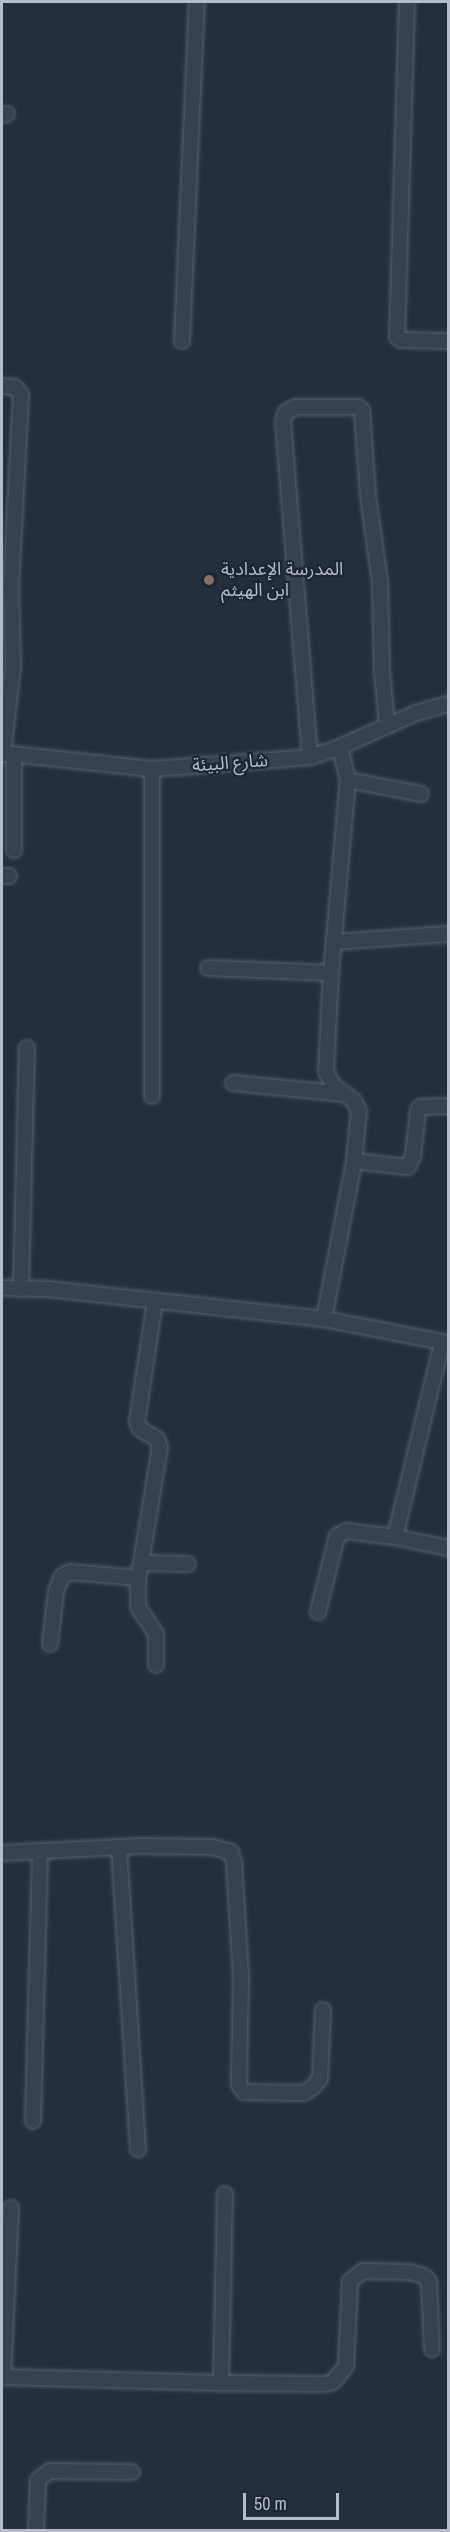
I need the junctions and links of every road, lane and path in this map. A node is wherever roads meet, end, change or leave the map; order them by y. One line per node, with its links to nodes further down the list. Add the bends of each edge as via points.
1 (197, 2): 3 (street)
2 (407, 2): 4 (street, via 398,337)
3 (182, 340)
4 (448, 341)
5 (2, 387): 9 (street, via 15,387 21,395 10,586 13,666)
6 (448, 704): 7 (street, شارع البيئة)
7 (387, 725): 8 (street, شارع البيئة); 10 (street, via 380,582 362,410 296,407 286,412 284,421)
8 (340, 747): 10 (street, شارع البيئة); 12 (street)
9 (6, 754): 11 (street, شارع البيئة); 14 (street)
10 (310, 757): 11 (street, شارع البيئة)
11 (152, 769): 22 (street)
12 (348, 780): 13 (street); 16 (street)
13 (421, 794)
14 (14, 850)
15 (448, 934): 16 (street)
16 (334, 942): 18 (street)
17 (207, 968): 18 (street)
18 (331, 973): 21 (street, via 326,1071 333,1085)
19 (27, 1048): 26 (street)
20 (233, 1083): 21 (street)
21 (345, 1094): 24 (street, via 359,1111)
22 (152, 1096)
23 (448, 1106): 24 (street, via 425,1106 418,1111 408,1167)
24 (354, 1161): 28 (street)
25 (2, 1288): 26 (street)
26 (21, 1289): 27 (street)
27 (155, 1301): 28 (street); 32 (street, via 136,1422 157,1439 160,1447)
28 (324, 1319): 29 (street)
29 (445, 1343): 30 (street)
30 (395, 1537): 31 (street); 35 (street, via 346,1531 338,1536)
31 (448, 1548)
32 (141, 1563): 33 (street); 34 (street)
33 (188, 1564)
34 (138, 1578): 36 (street, via 70,1572 62,1576 56,1591); 37 (street, via 138,1607 156,1634)
35 (318, 1612)
36 (51, 1644)
37 (156, 1665)
38 (119, 1847): 39 (street); 41 (street, via 213,1847 232,1855 241,1977 241,2089 250,2093 304,2093 313,2087 320,2079); 43 (street)
39 (40, 1852): 40 (street); 42 (street)
40 (2, 1853)
41 (323, 2010)
42 (33, 2121)
43 (138, 2149)
44 (225, 2194): 48 (street)
45 (10, 2208): 47 (street)
46 (432, 2349): 48 (street, via 429,2281 410,2272 363,2271 350,2281 346,2366 333,2382)
47 (2, 2377): 48 (street)
48 (221, 2383)
49 (132, 2472): 50 (street, via 50,2471 38,2480)
50 (36, 2530)

